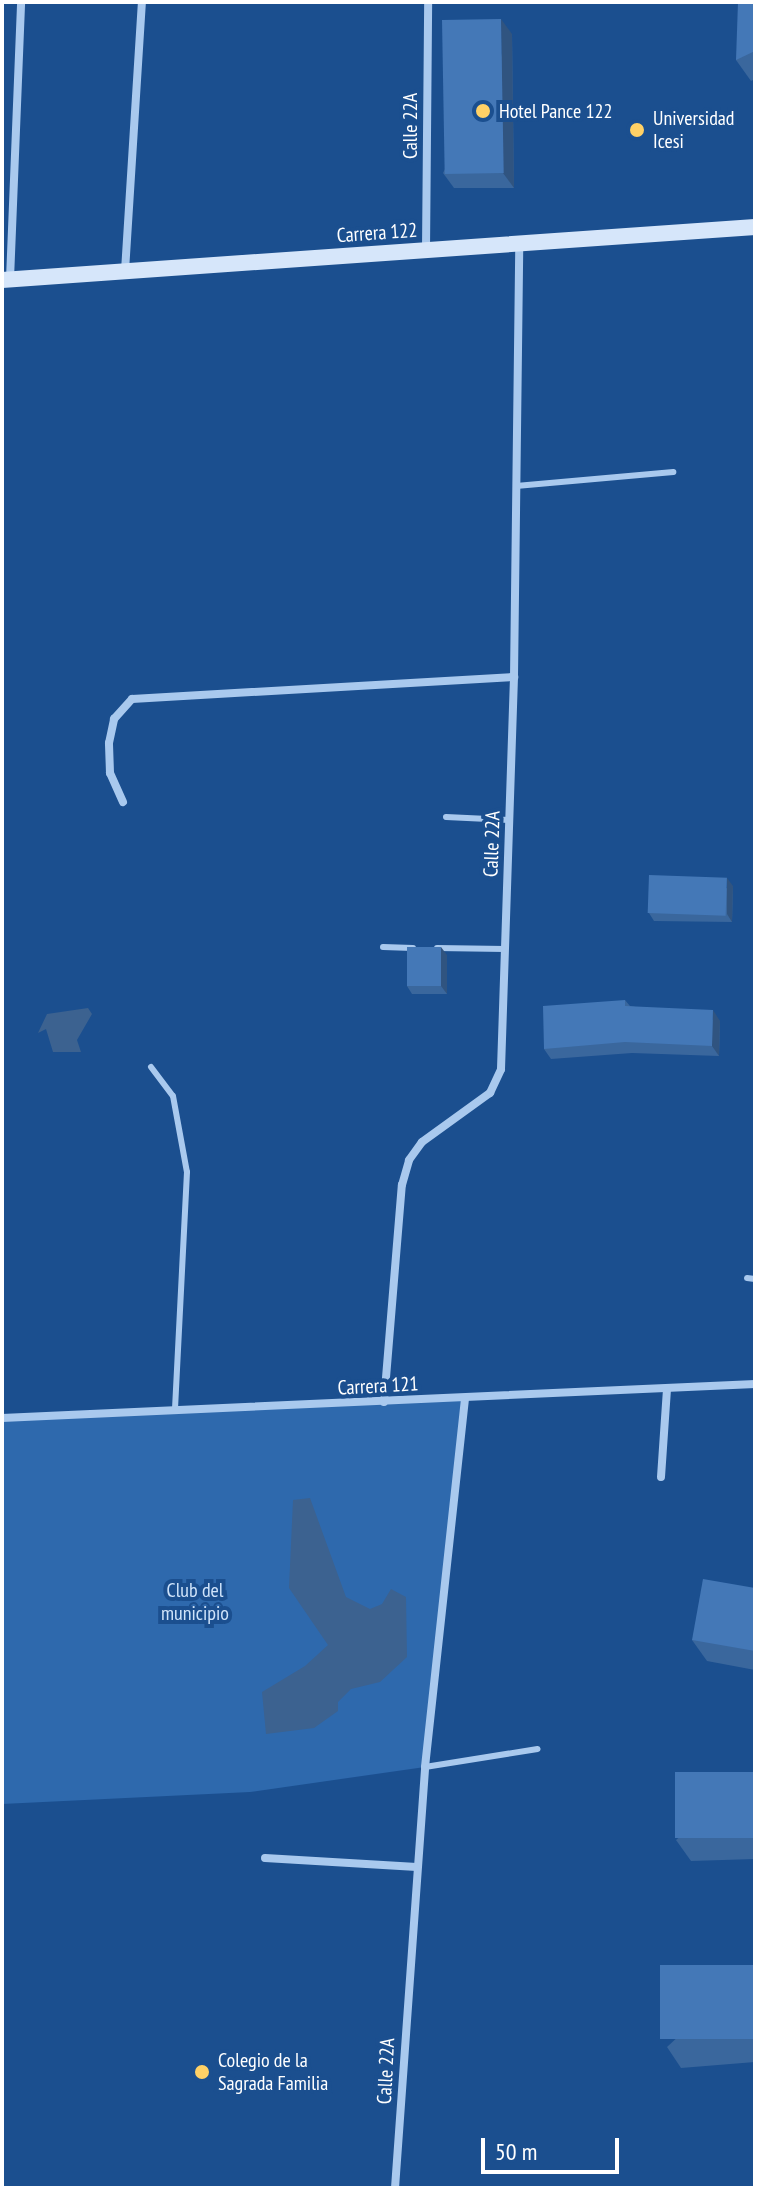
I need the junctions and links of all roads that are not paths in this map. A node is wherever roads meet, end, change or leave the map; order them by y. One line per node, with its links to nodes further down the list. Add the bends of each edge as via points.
1 (21, 2): 8 (street)
2 (142, 2): 7 (street)
3 (428, 2): 6 (street, Calle 22A)
4 (755, 227): 5 (street, Carrera 122)
5 (519, 243): 6 (street, Carrera 122); 10 (street, Calle 22A)
6 (426, 250): 7 (street, Carrera 122)
7 (125, 271): 8 (street, Carrera 122)
8 (6, 280)
9 (673, 472): 10 (lane)
10 (516, 486): 11 (street, Calle 22A)
11 (514, 677): 12 (street, via 132,699 114,719 109,743 110,773); 14 (street, Calle 22A)
12 (123, 802)
13 (446, 817): 14 (lane)
14 (509, 820): 16 (street, Calle 22A)
15 (383, 947): 16 (lane)
16 (505, 949): 21 (street, Calle 22A, via 501,1069 490,1093 422,1142 409,1160 402,1185)
17 (151, 1067): 22 (lane, via 173,1096 187,1172)
18 (755, 1384): 19 (street, Carrera 121)
19 (667, 1388): 20 (street, Carrera 121); 24 (street)
20 (465, 1398): 21 (street, Carrera 121); 26 (street, Calle 22A)
21 (384, 1402): 22 (street, Carrera 121)
22 (175, 1410): 23 (street, Carrera 121)
23 (2, 1418)
24 (661, 1477)
25 (538, 1749): 26 (lane)
26 (425, 1767): 28 (street, Calle 22A)
27 (265, 1858): 28 (street)
28 (417, 1867): 29 (street, Calle 22A)
29 (395, 2188)

